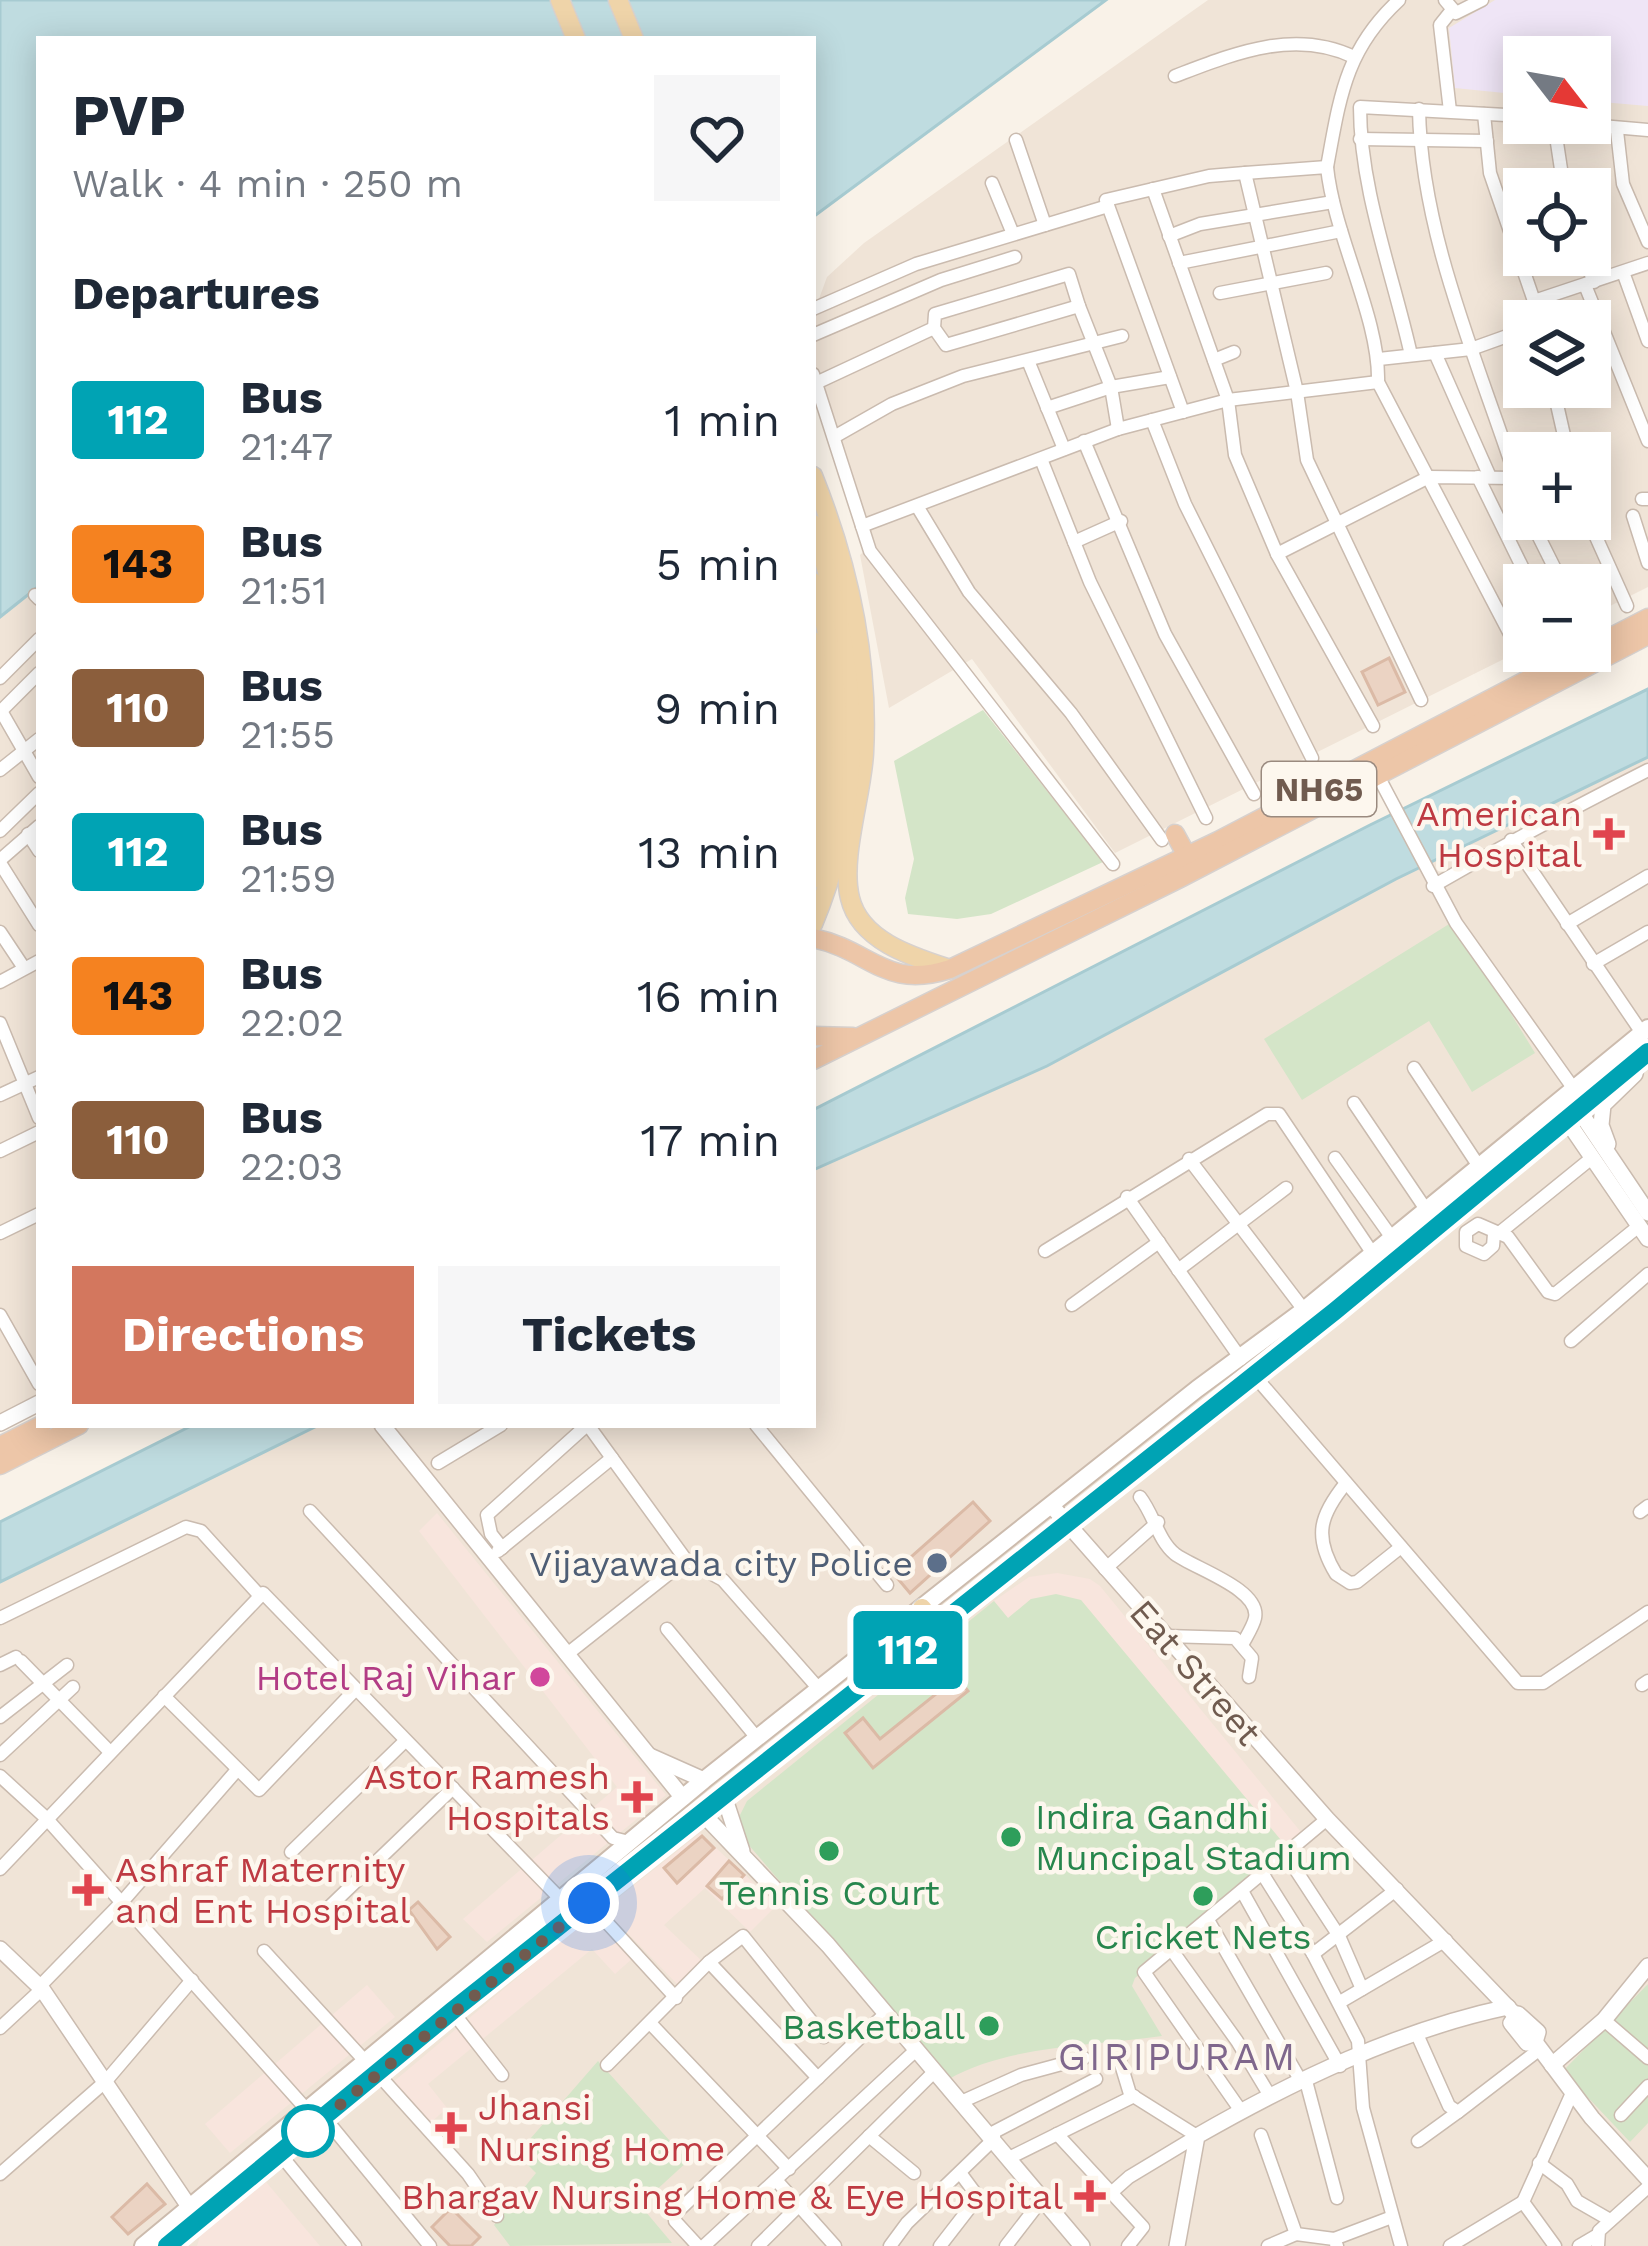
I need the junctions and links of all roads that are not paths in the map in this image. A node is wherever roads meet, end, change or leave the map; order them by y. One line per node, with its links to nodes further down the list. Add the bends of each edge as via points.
1 (560, 0): 6 (main road)
2 (618, 0): 7 (main road)
3 (1482, 0): 5 (street, via 1456,13)
4 (1392, 3): 8 (street)
5 (1449, 5): 11 (street, via 1441,25)
6 (575, 36)
7 (633, 36)
8 (1354, 57): 9 (street, via 1264,44); 21 (street)
9 (1175, 76)
10 (1419, 109): 11 (street); 18 (street, via 1360,106); 19 (street)
11 (1450, 111): 12 (street)
12 (1484, 114): 13 (street); 20 (street)
13 (1503, 115)
14 (1611, 130): 16 (street)
15 (1648, 130): 16 (street)
16 (1617, 131): 32 (street, via 1623,184)
17 (1016, 140): 28 (street)
18 (1360, 140): 19 (street); 56 (street)
19 (1419, 141): 20 (street); 53 (street)
20 (1486, 141): 43 (street)
21 (1328, 167): 22 (street); 25 (street)
22 (1245, 173): 24 (street); 27 (street)
23 (992, 183): 30 (street)
24 (1153, 189): 26 (street, via 1106,200); 31 (street)
25 (1333, 202): 27 (street); 29 (street)
26 (1108, 206): 28 (street); 60 (street)
27 (1253, 218): 31 (street); 33 (street)
28 (1045, 224): 30 (street)
29 (1341, 231): 33 (street); 57 (street)
30 (1013, 234): 46 (street)
31 (1169, 236): 35 (street)
32 (1648, 242)
33 (1262, 248): 35 (street); 40 (street)
34 (1015, 256): 48 (street)
35 (1179, 263): 58 (street)
36 (1648, 263): 37 (street)
37 (1623, 272): 41 (street); 51 (street)
38 (1326, 273): 40 (street)
39 (1588, 276): 41 (street)
40 (1271, 282): 42 (street); 65 (street)
41 (1590, 284): 44 (street); 74 (street)
42 (1220, 293)
43 (1534, 300)
44 (1537, 300)
45 (1079, 306): 47 (street, via 946,345); 47 (street, via 1069,274 935,314); 52 (street)
46 (816, 308)
47 (934, 328): 61 (street)
48 (816, 334)
49 (1123, 336): 52 (street)
50 (1503, 338): 53 (street)
51 (1648, 341)
52 (1098, 346): 59 (street); 64 (street)
53 (1471, 349): 55 (street); 73 (street)
54 (1234, 352): 58 (street)
55 (1435, 353): 56 (street); 78 (street)
56 (1411, 355): 57 (street)
57 (1378, 358): 62 (street)
58 (1214, 360): 66 (street)
59 (1029, 363): 67 (street); 71 (street, via 963,376)
60 (1170, 376): 64 (street); 68 (street)
61 (816, 378)
62 (1378, 382): 65 (street); 77 (street)
63 (816, 385): 71 (street)
64 (1112, 387): 67 (street); 70 (street)
65 (1297, 392): 66 (street); 84 (street, via 1307,460)
66 (1228, 400): 68 (street); 89 (street, via 1235,455)
67 (1047, 408): 75 (street)
68 (1183, 412): 69 (street)
69 (1152, 420): 70 (street); 109 (street, via 1185,504)
70 (1118, 429): 72 (street)
71 (833, 437): 85 (street)
72 (1084, 441): 75 (street); 83 (street)
73 (1503, 441)
74 (1648, 441)
75 (1064, 449): 76 (street)
76 (1042, 459): 81 (street); 88 (street)
77 (1429, 476): 78 (street); 84 (street); 95 (street)
78 (1484, 477): 79 (street); 91 (street)
79 (1503, 478)
80 (816, 486): 137 (main road, via 861,655 865,749 850,899 889,944)
81 (917, 506): 85 (street); 120 (street, via 969,592)
82 (1633, 516): 90 (street)
83 (1121, 520): 88 (street); 114 (street, via 1166,634)
84 (1335, 524): 89 (street); 103 (street)
85 (862, 526): 124 (street, via 870,550)
86 (816, 535): 129 (main road, via 847,652 853,727 839,843)
87 (1597, 540): 93 (street)
88 (1074, 542): 117 (street)
89 (1277, 554): 105 (street)
90 (1648, 563)
91 (1522, 564)
92 (816, 593): 125 (main road, via 832,649 838,726)
93 (1627, 606)
94 (1648, 618): 97 (highway, NH65)
95 (1503, 620)
96 (1648, 635): 106 (highway, NH65)
97 (1611, 637)
98 (36, 642): 102 (street)
99 (816, 658): 116 (main road, via 823,745)
100 (1546, 672): 106 (highway, NH65)
101 (36, 676): 104 (street)
102 (0, 678)
103 (1421, 700)
104 (1, 709): 108 (street)
105 (1373, 726)
106 (1444, 730): 113 (highway, NH65); 122 (highway, NH65)
107 (36, 742): 108 (street)
108 (24, 748): 110 (street); 112 (street)
109 (1312, 758)
110 (0, 770)
111 (1648, 770): 121 (street)
112 (36, 771)
113 (1381, 779): 127 (street); 140 (highway, NH65)
114 (1254, 794)
115 (36, 797): 118 (street)
116 (816, 804)
117 (1206, 818)
118 (0, 830)
119 (33, 830): 123 (street)
120 (1168, 837): 122 (highway)
121 (1511, 840): 127 (street); 130 (street)
122 (1187, 856): 137 (highway, NH65)
123 (0, 861): 128 (street)
124 (1113, 865)
125 (816, 866)
126 (1648, 876): 130 (street)
127 (1432, 882): 152 (street)
128 (36, 920)
129 (816, 920)
130 (1567, 923): 135 (street)
131 (816, 928): 138 (highway, NH65, via 899,976)
132 (0, 932): 136 (street)
133 (1648, 932): 135 (street)
134 (36, 962): 136 (street)
135 (1592, 964): 142 (street)
136 (24, 968): 139 (street)
137 (950, 969): 138 (highway, NH65)
138 (926, 976): 140 (highway)
139 (0, 982)
140 (933, 999): 144 (highway, NH65)
141 (0, 1023): 149 (street)
142 (1645, 1031): 152 (main road)
143 (816, 1036): 144 (highway)
144 (858, 1037): 146 (highway, NH65)
145 (1643, 1056): 152 (main road); 160 (street, via 1603,1105)
146 (816, 1058)
147 (1414, 1067): 161 (street)
148 (36, 1078): 149 (street)
149 (22, 1085): 150 (street); 153 (street)
150 (0, 1095)
151 (1354, 1103): 164 (street)
152 (1570, 1105): 155 (main road); 157 (street); 160 (street); 161 (main road)
153 (36, 1112)
154 (36, 1133): 156 (street)
155 (1531, 1148): 157 (street, via 1563,1138); 180 (main road)
156 (0, 1151)
157 (1592, 1155): 167 (street); 167 (street, via 1496,1234 1508,1237 1556,1294)
158 (1335, 1158): 169 (street)
159 (1189, 1159): 163 (street); 166 (street); 172 (street, via 1279,1114)
160 (1611, 1161): 167 (street)
161 (1480, 1168): 164 (main road)
162 (1286, 1188): 166 (street)
163 (1127, 1197): 170 (street); 171 (street)
164 (1427, 1210): 169 (main road)
165 (36, 1215): 168 (street)
166 (1238, 1226): 173 (street); 176 (street)
167 (1645, 1226)
168 (0, 1233)
169 (1392, 1238): 172 (main road)
170 (1159, 1242): 173 (street); 175 (street)
171 (1046, 1251)
172 (1373, 1254): 176 (main road)
173 (1178, 1270): 179 (street)
174 (1648, 1274): 178 (street)
175 (1072, 1305)
176 (1304, 1310): 179 (main road)
177 (0, 1315): 181 (street)
178 (1571, 1341)
179 (1241, 1359): 197 (main road)
180 (1253, 1374): 195 (street); 200 (main road)
181 (36, 1379)
182 (36, 1405): 183 (street)
183 (0, 1423)
184 (36, 1428): 191 (highway)
185 (73, 1428): 194 (highway)
186 (385, 1428): 202 (street)
187 (496, 1428): 193 (street)
188 (584, 1428): 202 (street, via 487,1515)
189 (589, 1428): 192 (street)
190 (758, 1428): 205 (street)
191 (0, 1446)
192 (612, 1457): 202 (street); 203 (street)
193 (438, 1463)
194 (0, 1465)
195 (1346, 1483): 201 (street); 201 (street, via 1321,1525 1336,1574 1357,1582)
196 (1140, 1496): 199 (street)
197 (1051, 1505): 200 (street, Eat Street); 207 (main road)
198 (310, 1511): 239 (street, via 613,1838)
199 (1158, 1522): 204 (street); 213 (street, via 1179,1558 1228,1581 1253,1606)
200 (1066, 1525): 204 (street, Eat Street); 210 (main road)
201 (1401, 1547): 208 (street, via 1518,1683 1543,1683)
202 (495, 1554): 214 (street)
203 (686, 1559): 214 (street); 220 (street, via 723,1580)
204 (1106, 1568): 212 (street, Eat Street)
205 (886, 1585)
206 (260, 1596): 209 (street, via 201,1531 186,1526); 221 (street); 222 (street)
207 (922, 1608): 210 (main road); 220 (main road)
208 (1648, 1612)
209 (0, 1618)
210 (937, 1627): 234 (main road)
211 (667, 1629): 225 (street)
212 (1166, 1636): 213 (street, via 1227,1636); 238 (street, Eat Street)
213 (1242, 1645): 217 (street, via 1252,1658)
214 (566, 1655): 229 (street)
215 (0, 1665): 218 (street, via 18,1659)
216 (67, 1665): 218 (street)
217 (1249, 1677)
218 (44, 1684): 223 (street); 224 (street)
219 (73, 1688): 223 (street)
220 (820, 1689): 225 (main road)
221 (354, 1691): 226 (street); 230 (street, via 259,1790)
222 (164, 1696): 227 (street); 230 (street)
223 (58, 1701): 227 (street); 228 (street)
224 (0, 1718)
225 (757, 1738): 231 (main road)
226 (405, 1742): 233 (street); 240 (street)
227 (110, 1751): 237 (street)
228 (0, 1755)
229 (647, 1755): 231 (street); 235 (street)
230 (237, 1770): 248 (street)
231 (704, 1780): 235 (main road)
232 (3, 1785): 237 (street)
233 (453, 1788): 247 (street); 250 (street)
234 (724, 1796): 236 (main road); 241 (street)
235 (683, 1798): 239 (main road)
236 (702, 1813): 241 (street); 249 (main road)
237 (46, 1818): 243 (street); 248 (street)
238 (1327, 1819): 242 (street); 245 (street, Eat Street)
239 (629, 1842): 247 (main road)
240 (291, 1852)
241 (743, 1854): 267 (street)
242 (1286, 1855): 244 (street); 252 (street)
243 (0, 1869)
244 (1262, 1873): 246 (street); 257 (street)
245 (1396, 1889): 252 (street); 253 (street, Eat Street)
246 (1242, 1891): 251 (street); 281 (street)
247 (560, 1901): 249 (street); 282 (main road)
248 (122, 1902): 260 (street); 261 (street)
249 (582, 1909): 263 (street); 265 (main road)
250 (322, 1914)
251 (1208, 1920): 255 (street); 288 (street)
252 (1339, 1936): 257 (street); 262 (street)
253 (1446, 1940): 262 (street); 266 (street, Eat Street)
254 (0, 1949): 261 (street)
255 (1171, 1949): 292 (street); 294 (street, via 1144,1976)
256 (264, 1952): 282 (street)
257 (1313, 1954): 264 (street)
258 (709, 1963): 263 (street); 272 (street, via 742,1936); 285 (street)
259 (1648, 1966): 268 (street)
260 (192, 1980): 287 (street); 296 (street)
261 (41, 1988): 270 (street); 287 (street)
262 (1362, 1988): 264 (street)
263 (676, 1998): 269 (street)
264 (1340, 2002): 275 (street)
265 (452, 2011): 282 (main road); 284 (street)
266 (1511, 2011): 271 (street); 273 (street, Eat Street, via 1538,2032)
267 (886, 2013): 274 (street); 285 (street)
268 (1604, 2020): 277 (street); 280 (street)
269 (650, 2023): 279 (street); 299 (street)
270 (0, 2028)
271 (1416, 2032): 275 (street); 295 (street)
272 (824, 2037)
273 (1537, 2045): 280 (street); 295 (street)
274 (916, 2050): 283 (street); 308 (street)
275 (1358, 2057): 281 (street); 321 (street)
276 (1084, 2058): 293 (street, via 1021,2074)
277 (1648, 2058)
278 (1120, 2061): 291 (street)
279 (607, 2065)
280 (1552, 2065): 290 (street)
281 (1340, 2066): 288 (street)
282 (371, 2067): 296 (main road); 320 (street)
283 (934, 2072): 293 (street); 301 (street)
284 (502, 2075)
285 (818, 2078): 299 (street)
286 (1096, 2079): 303 (street, via 994,2132)
287 (106, 2081): 309 (street); 319 (street)
288 (1304, 2082): 292 (street); 316 (street)
289 (1648, 2086): 297 (street)
290 (1572, 2093): 307 (street); 313 (street)
291 (1134, 2096): 298 (street); 302 (street)
292 (1270, 2096): 294 (street)
293 (961, 2102): 303 (street)
294 (1241, 2111): 302 (street)
295 (1458, 2113): 304 (street)
296 (316, 2114): 305 (main road); 319 (main road); 330 (street)
297 (1621, 2115)
298 (1057, 2134): 306 (street); 314 (street)
299 (756, 2135): 308 (street); 331 (street, via 674,2216)
300 (1261, 2135): 323 (street)
301 (869, 2136): 310 (street); 318 (street)
302 (1197, 2137): 314 (street); 338 (street)
303 (994, 2139): 306 (street); 311 (street)
304 (1418, 2141)
305 (280, 2154): 327 (main road); 329 (street)
306 (1009, 2158): 315 (street)
307 (1539, 2163): 317 (street); 322 (street)
308 (788, 2169): 312 (street)
309 (0, 2174)
310 (914, 2174)
311 (961, 2174): 333 (street); 334 (street, via 978,2197)
312 (776, 2180): 318 (street); 331 (street)
313 (1648, 2183): 322 (street)
314 (1111, 2193): 337 (street, via 1143,2227)
315 (1043, 2198): 335 (street); 336 (street)
316 (1337, 2198)
317 (1523, 2202): 341 (street); 342 (street)
318 (799, 2207): 326 (street); 332 (street)
319 (190, 2208): 328 (main road)
320 (497, 2216)
321 (1392, 2217): 325 (street); 340 (street)
322 (1610, 2220): 324 (street)
323 (1296, 2234): 325 (street); 339 (street)
324 (1597, 2241): 343 (street)
325 (1336, 2242)
326 (769, 2243)
327 (172, 2244)
328 (142, 2246)
329 (355, 2246)
330 (430, 2246)
331 (701, 2246)
332 (835, 2246)
333 (890, 2246)
334 (940, 2246)
335 (1006, 2246)
336 (1082, 2246)
337 (1128, 2246)
338 (1177, 2246)
339 (1268, 2246)
340 (1400, 2246)
341 (1450, 2246)
342 (1555, 2246)
343 (1579, 2246)

